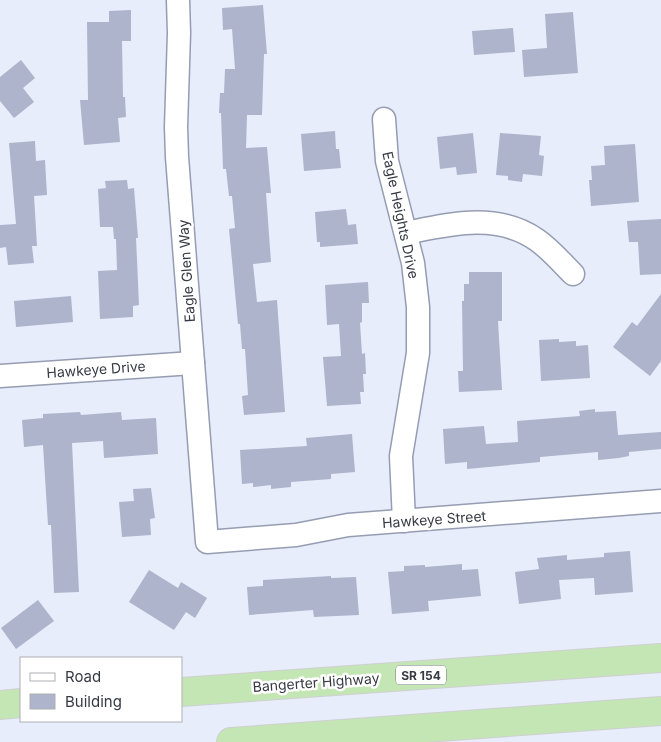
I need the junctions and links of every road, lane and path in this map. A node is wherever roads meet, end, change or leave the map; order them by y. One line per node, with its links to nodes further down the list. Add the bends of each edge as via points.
1 (178, 0): 5 (street, Eagle Glen Way, via 176,127)
2 (384, 119): 3 (street, Eagle Heights Drive, via 387,161)
3 (406, 232): 4 (street, via 466,222 505,226 534,238); 8 (street, Eagle Heights Drive, via 416,284 419,330 416,373 402,456)
4 (573, 274)
5 (193, 362): 6 (street, Hawkeye Drive); 9 (street, Eagle Glen Way)
6 (0, 376)
7 (661, 501): 8 (street, Hawkeye Street)
8 (404, 521): 9 (street, Hawkeye Street)
9 (207, 542)
10 (661, 658): 11 (highway, Bangerter Highway / SR 154)
11 (182, 692)
12 (20, 704): 13 (highway)
13 (0, 705)
14 (661, 711): 15 (highway)
15 (231, 742)

